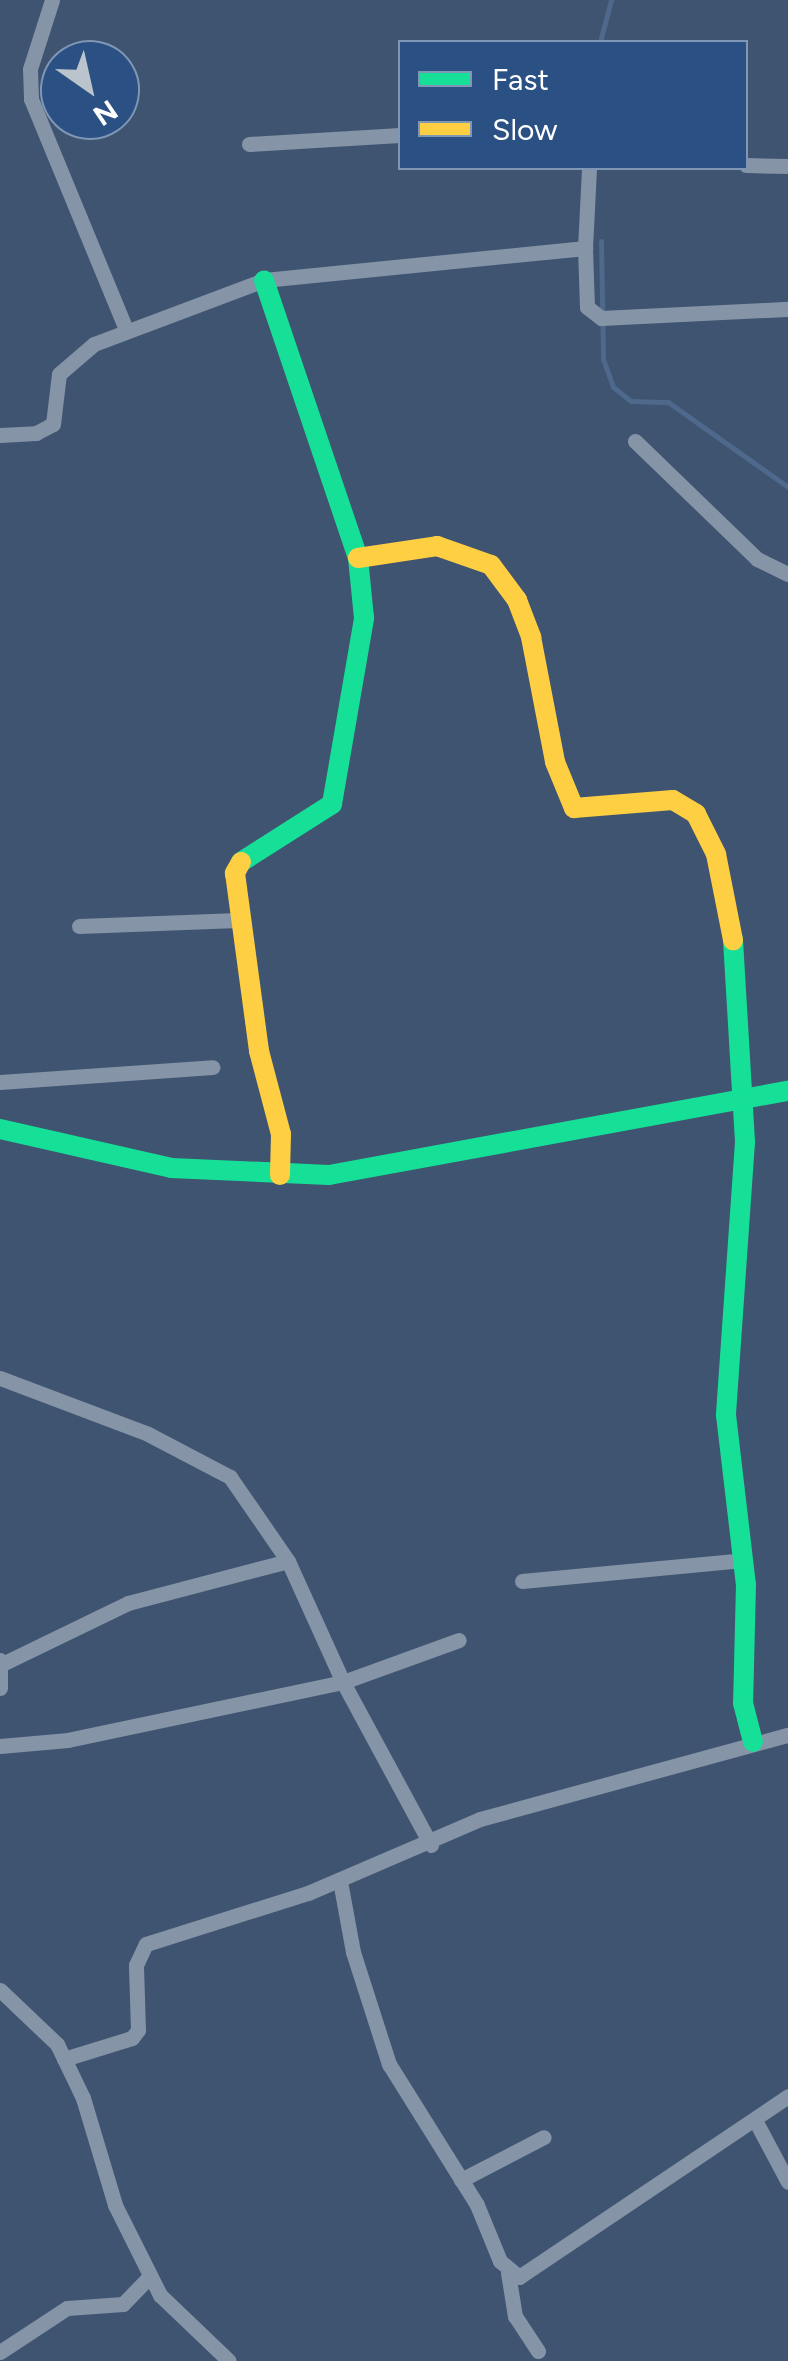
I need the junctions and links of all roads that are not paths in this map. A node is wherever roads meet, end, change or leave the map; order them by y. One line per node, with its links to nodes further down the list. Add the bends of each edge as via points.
1 (52, 0): 10 (street, via 30,69 31,99)
2 (398, 134): 3 (street)
3 (249, 144)
4 (748, 165): 5 (street)
5 (788, 166)
6 (589, 170): 7 (street)
7 (585, 248): 8 (street); 9 (street, via 587,306 602,317)
8 (264, 280): 10 (street); 13 (street)
9 (788, 309)
10 (126, 329): 11 (street, via 62,368 53,424 36,433)
11 (0, 436)
12 (635, 442): 14 (street, via 757,559)
13 (358, 558): 15 (street, via 364,618 332,804 238,862); 20 (street, via 437,546 492,565 532,637 555,762 574,808 673,800 696,814 716,854 730,908)
14 (788, 574)
15 (238, 920): 16 (street); 22 (street, via 259,1051 281,1134)
16 (80, 926)
17 (212, 1066): 18 (street)
18 (0, 1082)
19 (788, 1091): 20 (street)
20 (742, 1098): 22 (street, via 386,1169); 24 (street, via 726,1415)
21 (0, 1129): 22 (street, via 171,1168)
22 (280, 1175)
23 (0, 1378): 25 (street, via 217,1468 256,1506)
24 (743, 1560): 26 (street); 32 (street, via 743,1703)
25 (288, 1561): 28 (street, via 128,1603); 29 (street)
26 (522, 1581)
27 (459, 1640): 29 (street)
28 (1, 1662): 30 (street)
29 (343, 1682): 33 (street, via 68,1740); 34 (street)
30 (0, 1688)
31 (788, 1735): 32 (street)
32 (752, 1742): 34 (street, via 480,1819)
33 (0, 1746)
34 (431, 1845): 35 (street)
35 (340, 1881): 37 (street, via 146,1944 136,1965 138,2030 132,2038); 41 (street, via 352,1952 380,2043)
36 (0, 1990): 37 (street, via 36,2018)
37 (64, 2059): 44 (street, via 83,2098 114,2205)
38 (788, 2096): 39 (street)
39 (755, 2120): 42 (street); 43 (street, via 531,2274)
40 (544, 2138): 41 (street)
41 (461, 2180): 43 (street)
42 (788, 2182)
43 (508, 2272): 46 (street, via 516,2316)
44 (150, 2277): 45 (street, via 123,2304 67,2308); 47 (street, via 174,2312)
45 (0, 2352)
46 (538, 2352)
47 (229, 2361)

